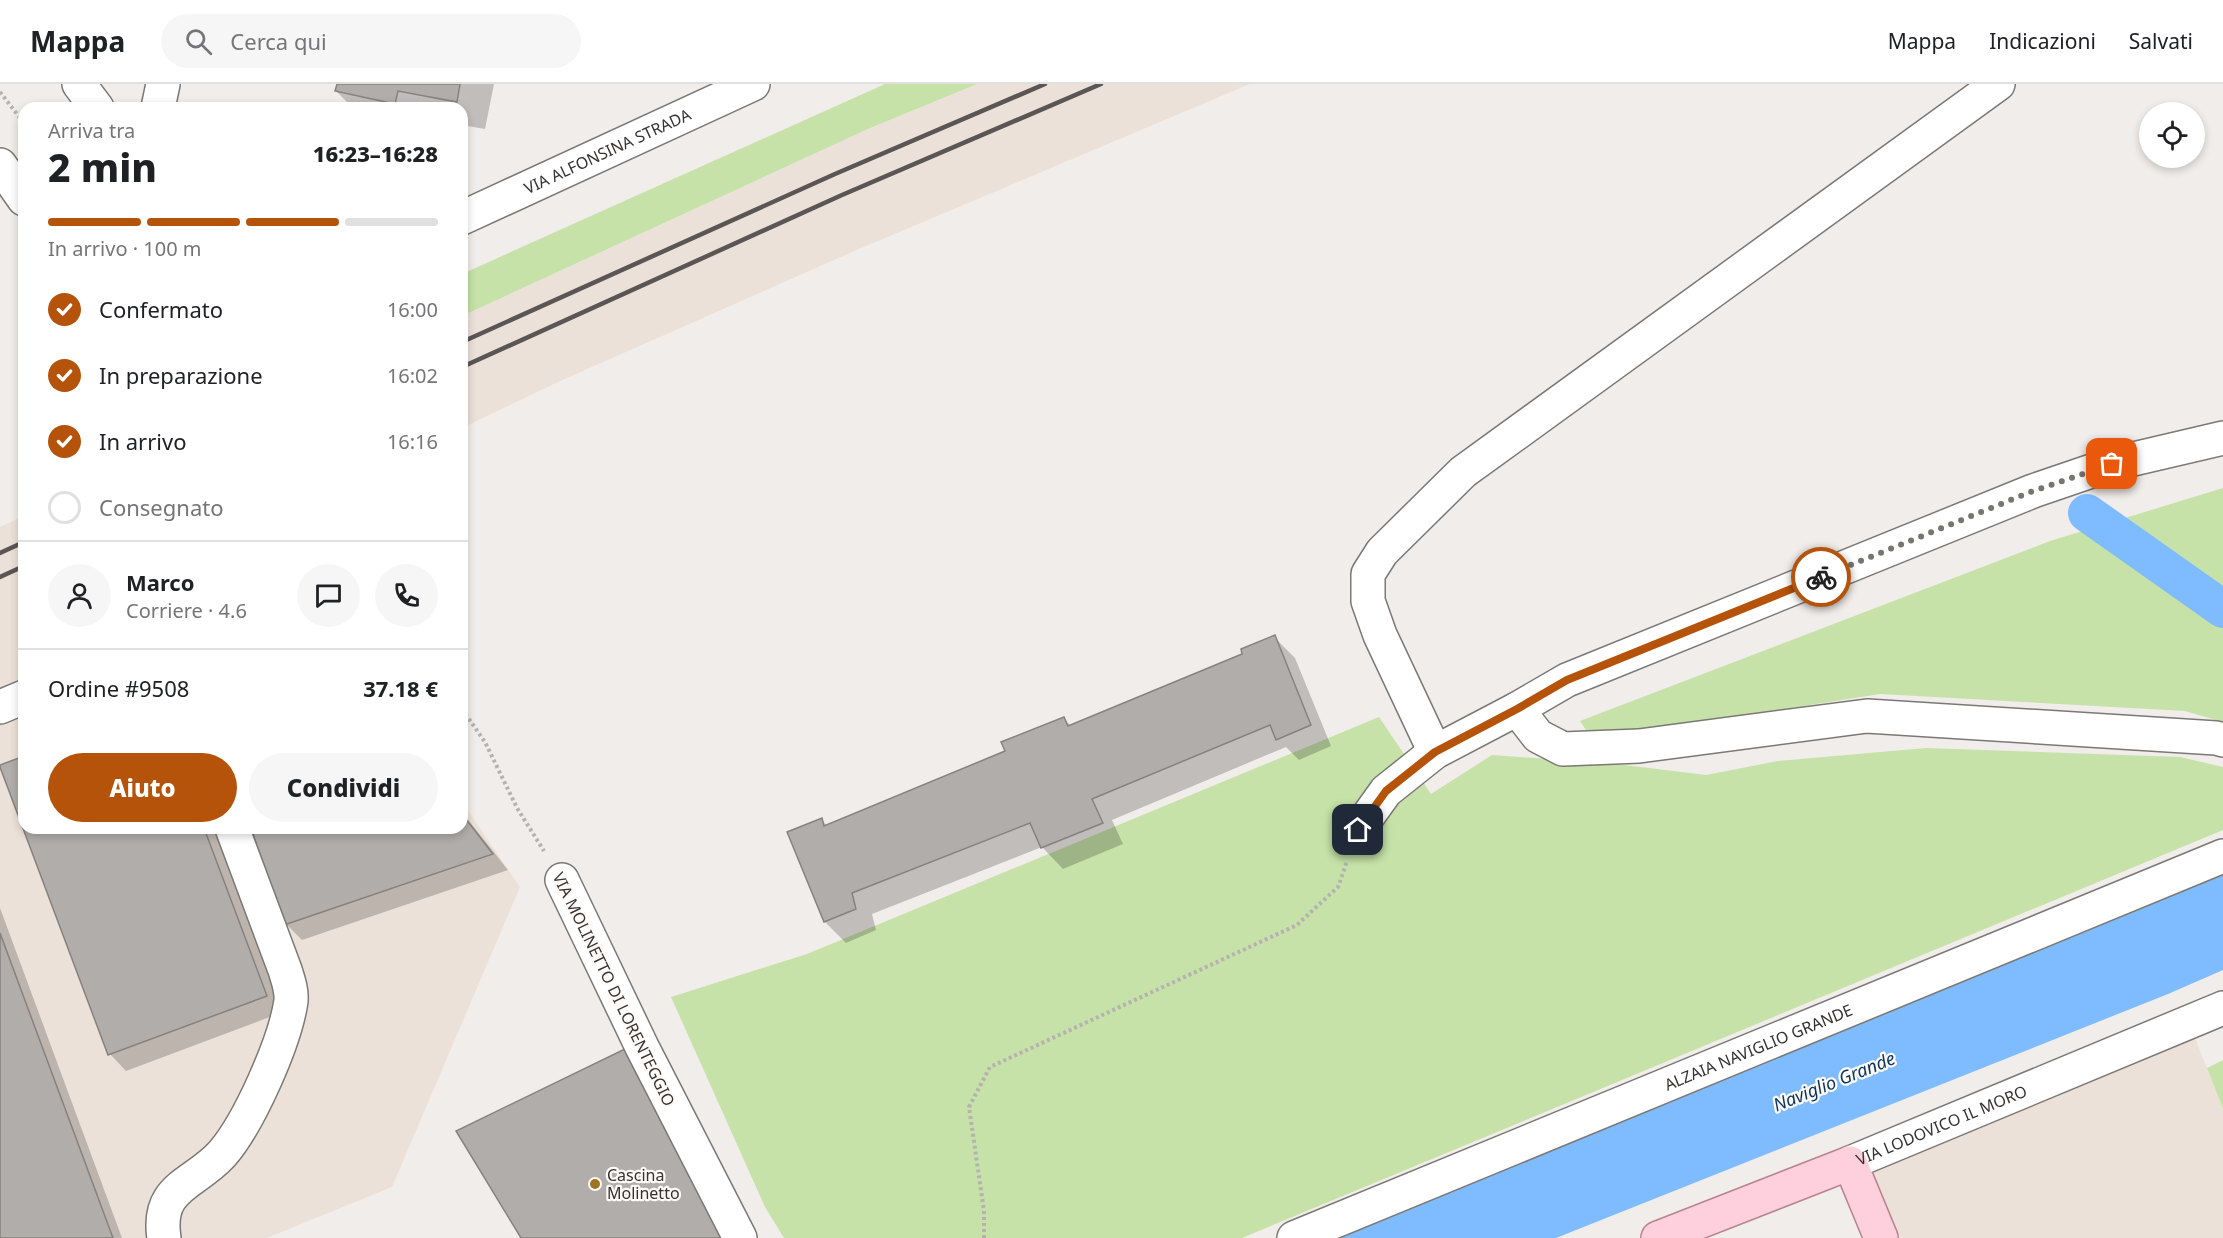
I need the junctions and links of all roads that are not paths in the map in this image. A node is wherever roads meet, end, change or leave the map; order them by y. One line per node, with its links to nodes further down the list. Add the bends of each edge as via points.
1 (79, 84): 5 (street)
2 (163, 84): 6 (street)
3 (753, 84): 9 (street, VIA ALFONSINA STRADA)
4 (1998, 84): 15 (street, via 1463,472 1383,552 1368,574 1368,601 1384,645)
5 (92, 102)
6 (159, 102)
7 (0, 165): 8 (street)
8 (18, 190)
9 (468, 215)
10 (2223, 438): 13 (street, via 2112,464 2033,491 1567,680)
11 (18, 700): 12 (street)
12 (0, 707)
13 (1517, 709): 14 (street, via 1538,735 1563,749 1639,746 1867,716); 15 (street)
14 (2223, 740)
15 (1435, 752): 16 (street, via 1386,791)
16 (1358, 830)
17 (234, 834): 22 (street, via 285,970 291,1002 279,1042 241,1128 220,1155 174,1191 162,1220)
18 (2223, 856): 24 (street, ALZAIA NAVIGLIO GRANDE)
19 (562, 880): 23 (street, VIA MOLINETTO DI LORENTEGGIO)
20 (2223, 1008): 21 (street, VIA LODOVICO IL MORO)
21 (1850, 1163): 25 (main road, VIA LODOVICO IL MORO); 26 (main road)
22 (164, 1238)
23 (740, 1238)
24 (1294, 1238)
25 (1658, 1238)
26 (1881, 1238)

